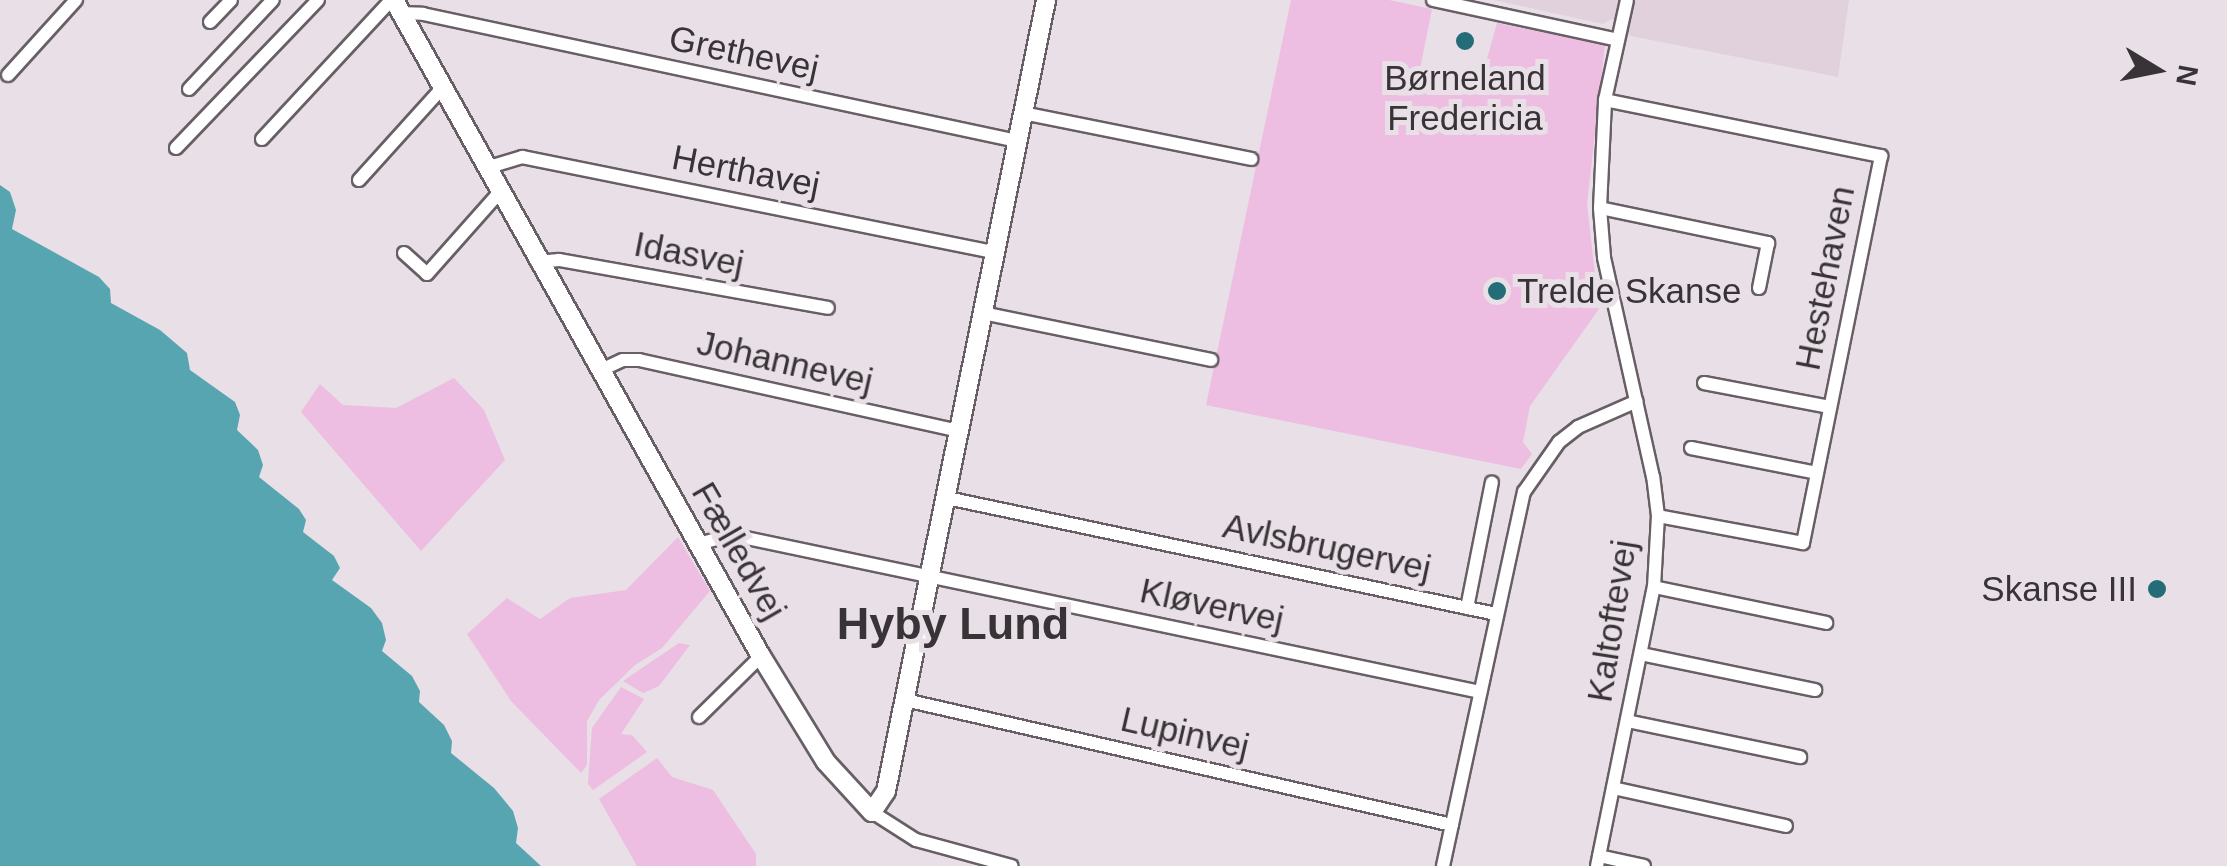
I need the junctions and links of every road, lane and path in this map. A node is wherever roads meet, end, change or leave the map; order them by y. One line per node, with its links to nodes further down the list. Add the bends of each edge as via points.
1 (76, 0): 11 (street)
2 (232, 0): 9 (street)
3 (274, 0): 13 (street)
4 (318, 0): 18 (street)
5 (1046, 0): 15 (street)
6 (1433, 0): 10 (street)
7 (1626, 0): 10 (street, Kaltoftevej)
8 (395, 4): 12 (street, Fælledvej); 16 (street); 17 (street, Grethevej)
9 (210, 22)
10 (1618, 40): 14 (street, Kaltoftevej)
11 (8, 75)
12 (442, 88): 20 (street, Fælledvej); 21 (street)
13 (189, 89)
14 (1606, 100): 23 (street, Kaltoftevej); 34 (street, Hestehaven, via 1881,156)
15 (1023, 112): 17 (street); 19 (street)
16 (262, 139)
17 (1018, 142): 24 (street)
18 (176, 148)
19 (1251, 160)
20 (486, 168): 22 (street, Fælledvej); 24 (street, Herthavej, via 522,157)
21 (359, 180)
22 (500, 193): 25 (street, via 427,274); 26 (street, Fælledvej)
23 (1600, 208): 27 (street, via 1768,243); 33 (street, Kaltoftevej, via 1604,257)
24 (995, 252): 29 (street)
25 (404, 253)
26 (537, 262): 28 (street, Idasvej, via 559,260); 31 (street, Fælledvej)
27 (1759, 288)
28 (828, 308)
29 (983, 313): 30 (street); 35 (street)
30 (1211, 360)
31 (599, 371): 35 (street, Johannevej, via 639,360); 41 (street, Fælledvej)
32 (1704, 383): 34 (street)
33 (1637, 401): 40 (street, Kaltoftevej); 45 (street, via 1578,427 1533,474 1516,516)
34 (1830, 407): 37 (street, Hestehaven)
35 (959, 431): 39 (street)
36 (1691, 448): 37 (street)
37 (1817, 473): 40 (street, Hestehaven, via 1802,543)
38 (1492, 482): 44 (street, Avlsbrugervej)
39 (946, 498): 42 (street); 44 (street, Avlsbrugervej)
40 (1658, 516): 43 (street, Kaltoftevej)
41 (698, 544): 42 (street, Kløvervej, via 732,535); 48 (street, Fælledvej)
42 (931, 577): 50 (street, Kløvervej); 51 (street)
43 (1654, 587): 46 (street); 47 (street, Kaltoftevej)
44 (1466, 608): 45 (street, Avlsbrugervej)
45 (1496, 614): 50 (street)
46 (1826, 623)
47 (1642, 654): 49 (street); 53 (street, Kaltoftevej)
48 (762, 656): 52 (street); 56 (street, Fælledvej, via 826,762)
49 (1815, 690)
50 (1480, 692): 57 (street)
51 (906, 700): 56 (street, via 886,791); 57 (street, Lupinvej)
52 (699, 717)
53 (1627, 720): 54 (street); 55 (street, Kaltoftevej)
54 (1800, 757)
55 (1613, 788): 58 (street); 59 (street, Kaltoftevej)
56 (872, 812): 60 (street, Fælledvej, via 916,840)
57 (1452, 825): 62 (street)
58 (1786, 826)
59 (1598, 861): 63 (street)
60 (997, 864): 61 (street, Fælledvej)
61 (1012, 866)
62 (1444, 866)
63 (1644, 866)

